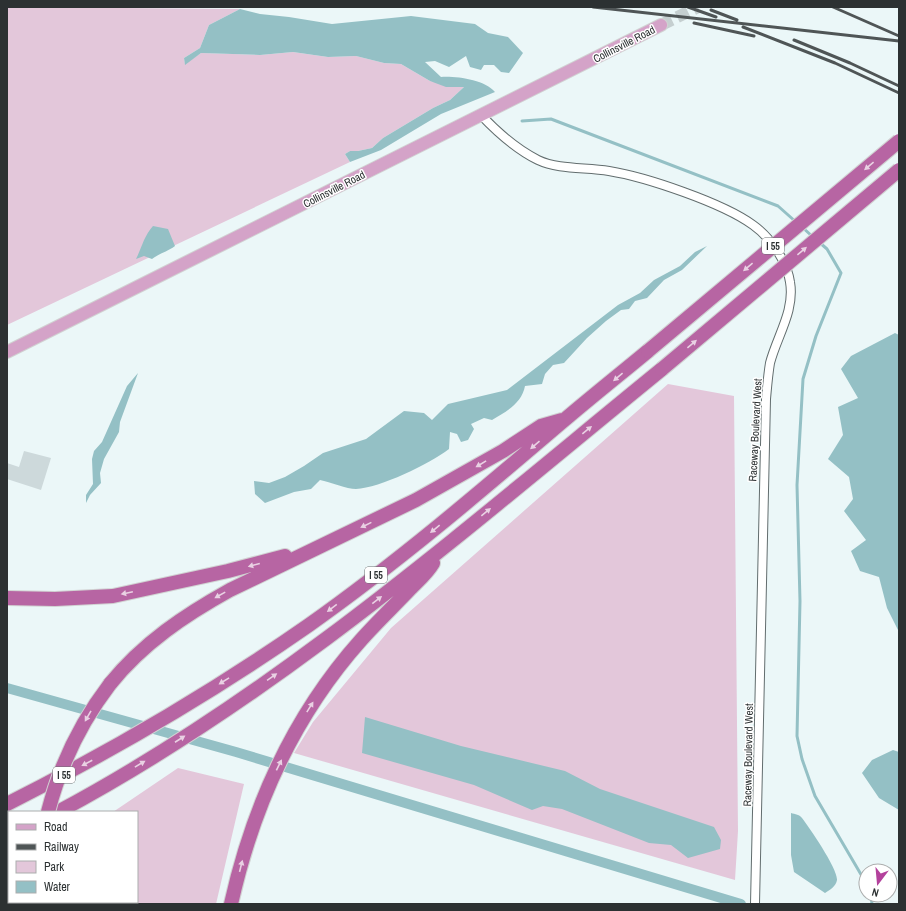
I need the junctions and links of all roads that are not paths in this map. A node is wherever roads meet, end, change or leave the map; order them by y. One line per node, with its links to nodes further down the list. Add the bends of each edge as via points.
1 (662, 25): 2 (main road, Collinsville Road)
2 (481, 115): 5 (main road, Collinsville Road); 14 (street, Raceway Boulevard West, via 500,135 539,160 561,167 611,171 688,194 753,224 767,237 782,259 790,281 791,300 770,363 766,399)
3 (899, 141): 6 (highway, I 55, one-way to 6, bridge)
4 (899, 170): 7 (highway, I 55, one-way to 4, bridge, via 662,369)
5 (7, 352)
6 (564, 420): 8 (highway, one-way to 8, via 541,426 463,475); 10 (highway, I 55, one-way to 10, via 460,509 371,578 251,664 121,744)
7 (444, 546): 12 (highway, I 55, one-way to 7, via 155,755 270,679 377,600); 13 (highway, one-way to 7, via 253,824 267,789 309,707 361,640 431,567)
8 (318, 548): 9 (highway, one-way to 9, via 113,596); 11 (highway, one-way to 11, bridge, via 230,590 182,617 136,655 95,704 78,734 62,768)
9 (7, 598)
10 (7, 804)
11 (48, 811)
12 (60, 811)
13 (231, 904)
14 (755, 904)

